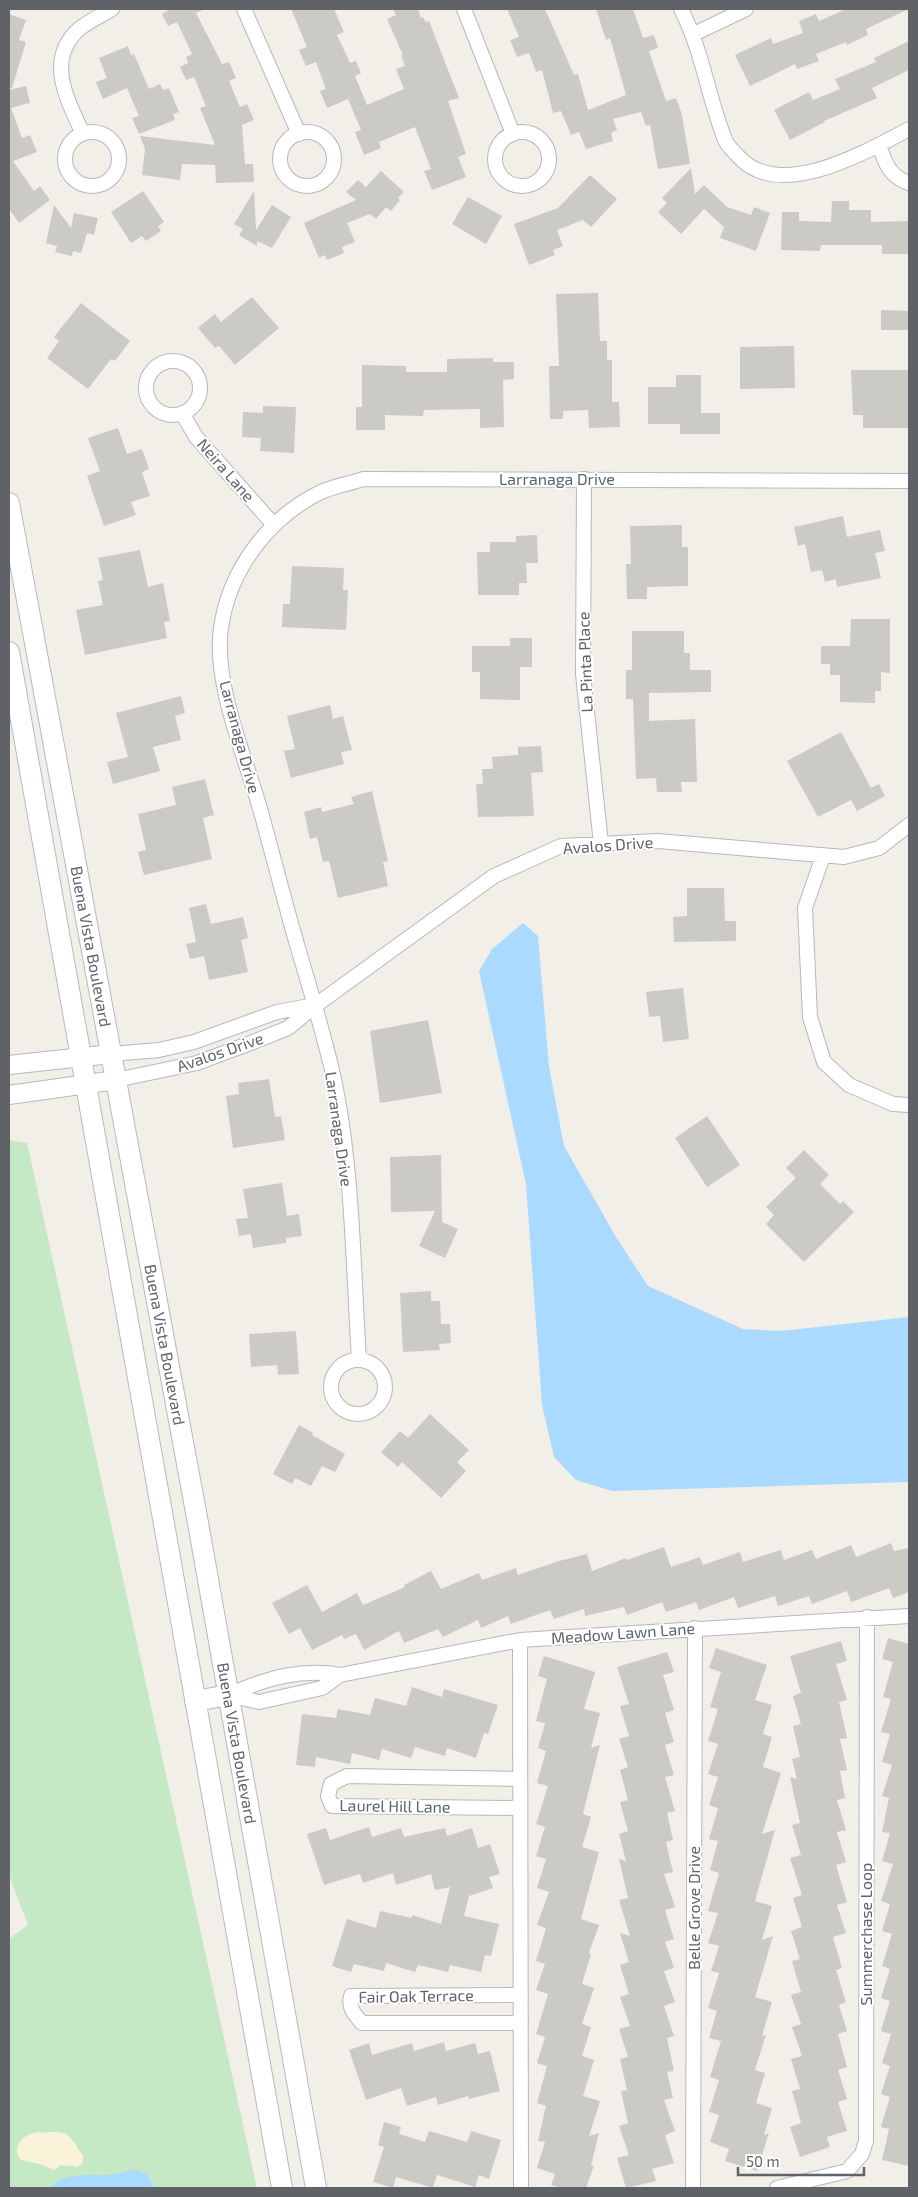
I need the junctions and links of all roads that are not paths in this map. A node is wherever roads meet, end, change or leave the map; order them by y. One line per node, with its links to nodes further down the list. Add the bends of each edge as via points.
1 (112, 9): 8 (street, via 81,27 70,38 60,66 61,84)
2 (244, 9): 9 (street)
3 (464, 9): 10 (street)
4 (681, 9): 6 (street)
5 (746, 9): 6 (street)
6 (694, 34): 11 (street, via 727,143 743,162 757,171 775,176 809,172)
7 (909, 128): 11 (street)
8 (83, 134)
9 (299, 134)
10 (513, 134)
11 (880, 145): 12 (street, via 889,171)
12 (909, 183)
13 (182, 413): 17 (street, Neira Lane, via 196,437)
14 (584, 479): 15 (street, Larranaga Drive); 17 (street, Larranaga Drive, via 363,480 323,491); 20 (street, La Pinta Place, via 583,674)
15 (909, 481)
16 (9, 503): 23 (main road, Buena Vista Boulevard)
17 (273, 524): 22 (street, Larranaga Drive, via 238,575 228,600 221,629 222,659 226,694)
18 (9, 652): 24 (main road, Buena Vista Boulevard)
19 (909, 826): 21 (street, Avalos Drive, via 879,848 844,857)
20 (601, 844): 21 (street, Avalos Drive, via 658,841); 22 (street, Avalos Drive, via 560,846 494,876)
21 (823, 856): 29 (street, via 805,908 810,1017 824,1062 849,1085 893,1104)
22 (316, 1005): 23 (street, Avalos Drive, via 277,1012 194,1042 159,1050); 26 (street, Avalos Drive, via 288,1028 248,1044 197,1063); 30 (street, Larranaga Drive, via 346,1154)
23 (111, 1054): 24 (street); 26 (main road, Buena Vista Boulevard)
24 (80, 1059): 25 (street); 27 (main road, Buena Vista Boulevard)
25 (9, 1066)
26 (116, 1080): 27 (street); 36 (main road, Buena Vista Boulevard)
27 (85, 1086): 28 (street); 37 (main road, Buena Vista Boulevard)
28 (9, 1095)
29 (909, 1106)
30 (360, 1360)
31 (909, 1616): 32 (street, Meadow Lawn Lane)
32 (867, 1618): 33 (street, Meadow Lawn Lane); 46 (street, Summerchase Loop, via 866,2141 862,2154 847,2171)
33 (695, 1628): 34 (street, Meadow Lawn Lane); 45 (street, Belle Grove Drive)
34 (520, 1640): 35 (street, Meadow Lawn Lane); 38 (street)
35 (340, 1675): 36 (street, Meadow Lawn Lane, via 320,1671 255,1682); 36 (street, Meadow Lawn Lane, via 322,1688 259,1702)
36 (229, 1695): 37 (main road); 43 (main road, Buena Vista Boulevard)
37 (195, 1701): 42 (main road, Buena Vista Boulevard)
38 (520, 1779): 39 (street); 39 (street, Laurel Hill Lane, via 347,1776 331,1784 328,1796 332,1806)
39 (520, 1808): 40 (street)
40 (520, 1995): 41 (street); 41 (street, Fair Oak Terrace, via 351,1996 349,2002 353,2013 362,2022)
41 (521, 2022): 44 (street)
42 (282, 2188)
43 (316, 2188)
44 (521, 2188)
45 (693, 2188)
46 (777, 2188)

